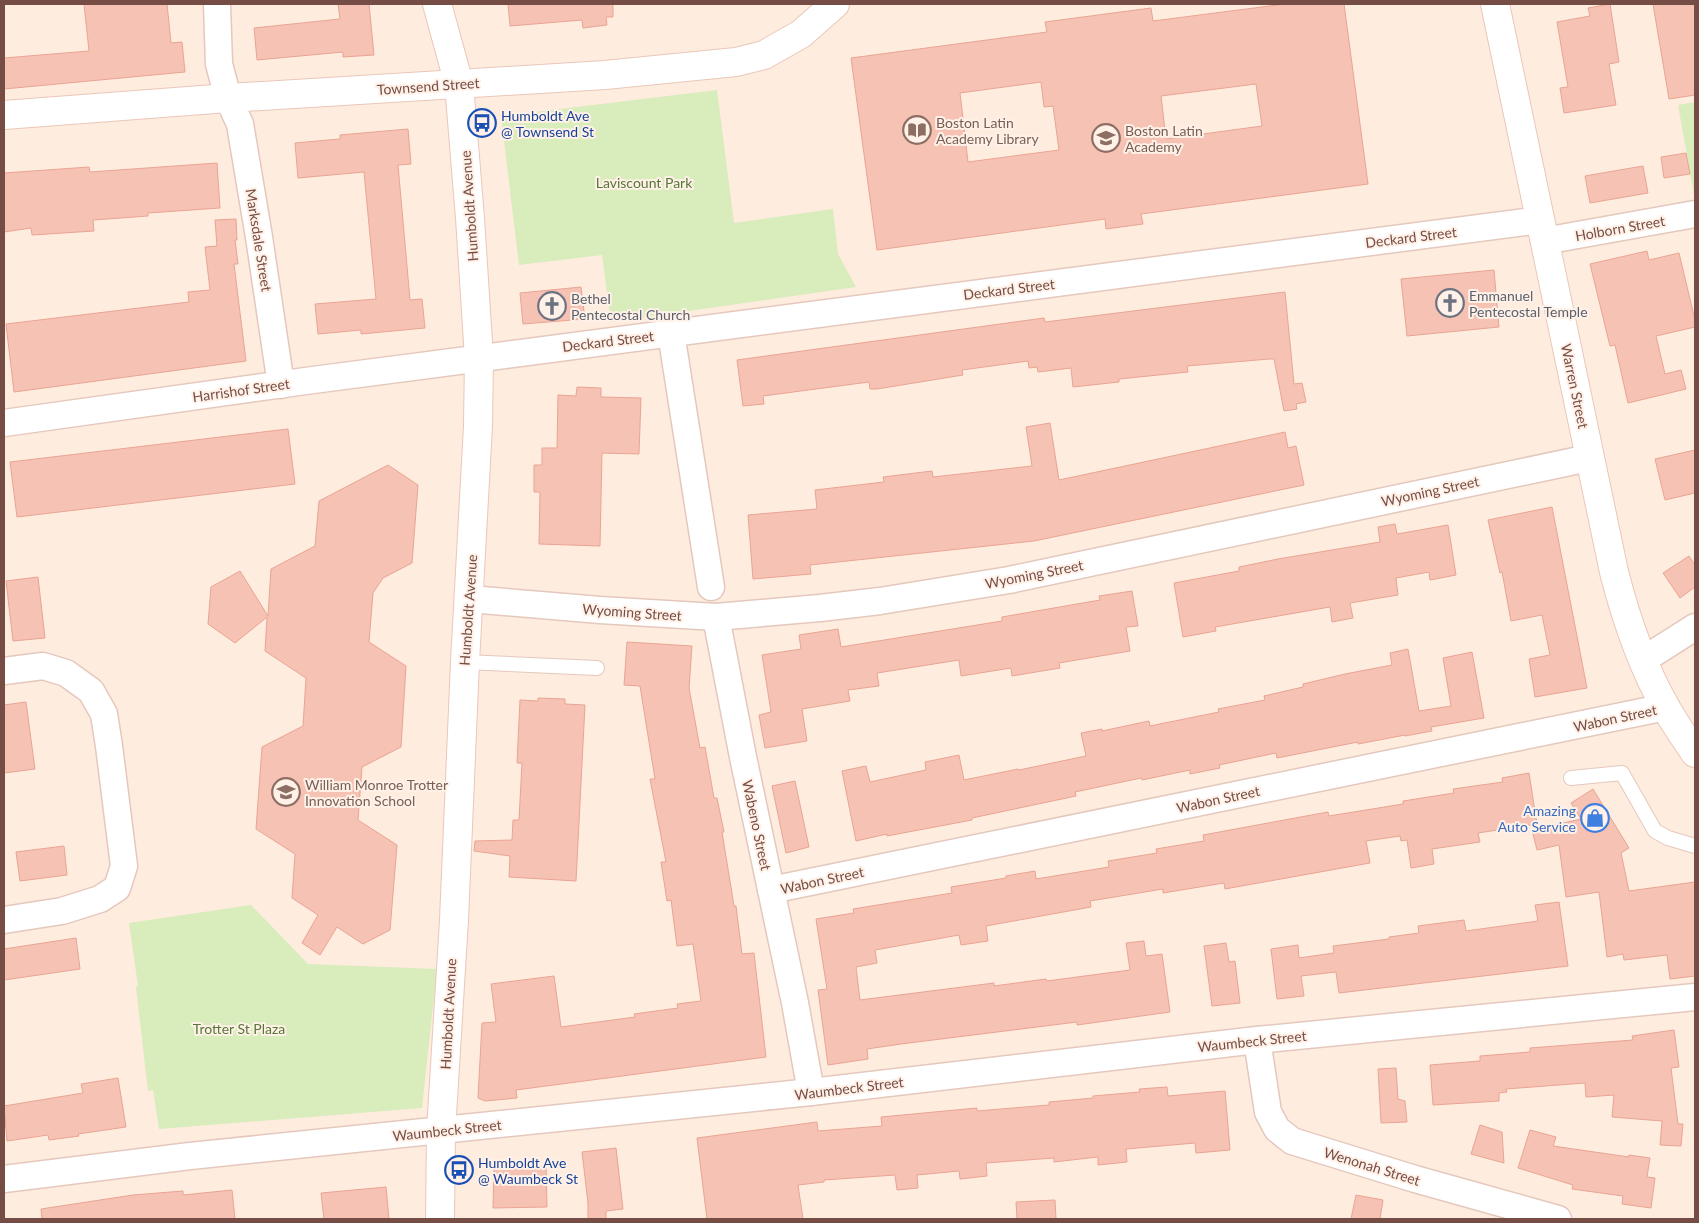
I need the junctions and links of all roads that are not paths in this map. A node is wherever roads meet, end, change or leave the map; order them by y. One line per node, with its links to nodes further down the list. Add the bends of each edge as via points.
1 (217, 4): 6 (street, Marksdale Street, via 219,64)
2 (437, 4): 5 (main road, Humboldt Avenue)
3 (835, 4): 5 (main road, Townsend Street, via 801,34 764,55 736,62 605,75)
4 (1495, 4): 9 (main road, Warren Street)
5 (459, 84): 6 (main road, Townsend Street); 11 (main road, Humboldt Avenue)
6 (228, 98): 7 (main road, Townsend Street); 12 (street, Marksdale Street, via 240,124)
7 (4, 115)
8 (1695, 214): 9 (street, Holborn Street)
9 (1542, 230): 10 (street, Deckard Street); 14 (main road, Warren Street)
10 (671, 333): 11 (street, Deckard Street); 15 (street)
11 (478, 358): 12 (street, Harrishof Street); 16 (main road, Humboldt Avenue)
12 (281, 385): 13 (street, Harrishof Street)
13 (4, 422)
14 (1590, 458): 17 (street, Wyoming Street, via 1009,580 820,608); 19 (main road, Warren Street, via 1614,572)
15 (711, 587)
16 (470, 599): 17 (street, Wyoming Street); 20 (main road, Humboldt Avenue)
17 (716, 617): 27 (street, Wabeno Street)
18 (1695, 627): 19 (street)
19 (1643, 660): 23 (main road, Warren Street)
20 (465, 662): 21 (lane); 32 (main road, Humboldt Avenue)
21 (598, 668)
22 (4, 670): 28 (street, via 43,666 66,673 92,691 104,714 124,866 117,888 100,900 62,911)
23 (1666, 707): 24 (main road, Warren Street); 27 (street, Wabon Street)
24 (1695, 753)
25 (1571, 778): 26 (lane, via 1622,773 1655,831)
26 (1695, 846)
27 (771, 890): 31 (street, Wabeno Street)
28 (4, 920)
29 (1695, 997): 30 (street, Waumbeck Street)
30 (1257, 1040): 31 (street, Waumbeck Street); 35 (street, Wenonah Street, via 1268,1112 1277,1129 1292,1141 1416,1180)
31 (811, 1092): 32 (street, Waumbeck Street)
32 (441, 1131): 33 (street, Waumbeck Street); 34 (main road, Humboldt Avenue)
33 (4, 1179)
34 (440, 1219)
35 (1558, 1219)

